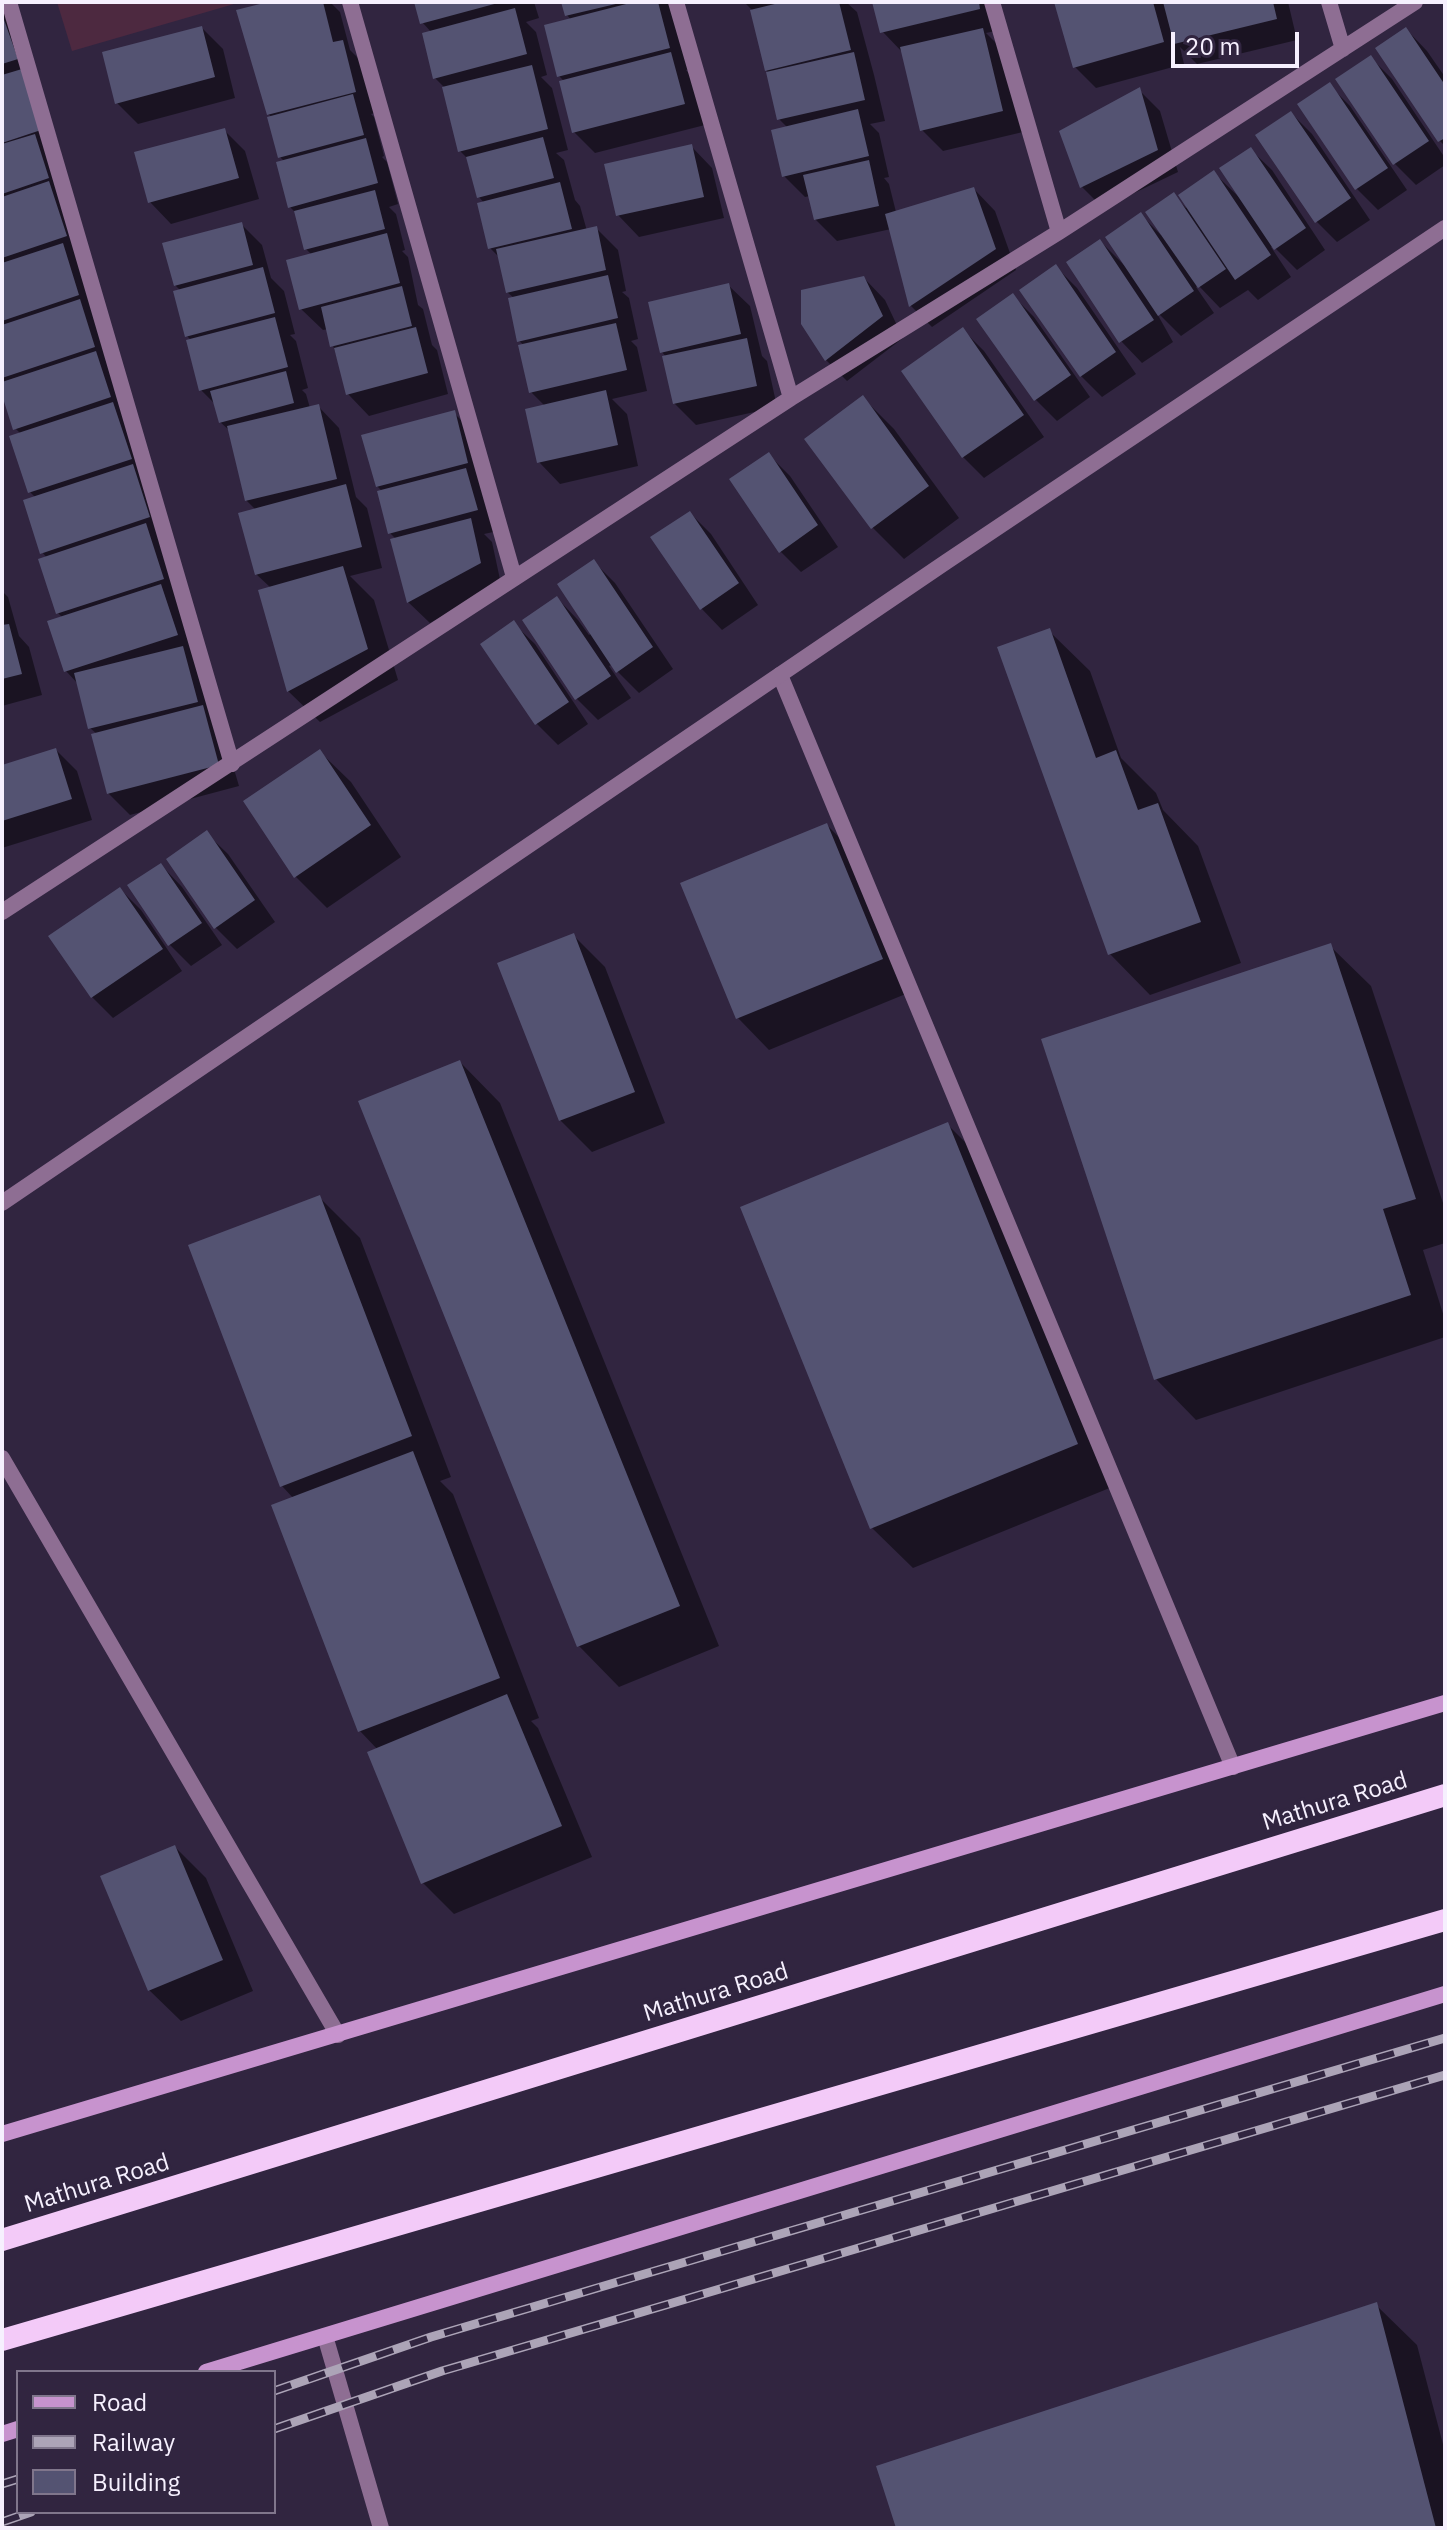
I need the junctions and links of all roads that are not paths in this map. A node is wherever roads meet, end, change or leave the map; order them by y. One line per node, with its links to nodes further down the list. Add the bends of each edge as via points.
1 (9, 2): 13 (street)
2 (350, 2): 11 (street)
3 (676, 2): 10 (street)
4 (992, 2): 9 (street)
5 (1329, 2): 7 (street)
6 (1415, 2): 7 (street)
7 (1343, 49): 9 (street)
8 (1445, 228): 12 (street)
9 (1059, 232): 10 (street)
10 (791, 398): 11 (street)
11 (514, 577): 13 (street)
12 (780, 675): 15 (street); 18 (street)
13 (232, 764): 14 (street)
14 (2, 912)
15 (2, 1203)
16 (2, 1458): 22 (street)
17 (1445, 1703): 18 (main road)
18 (1233, 1767): 22 (main road)
19 (1445, 1795): 24 (highway, Mathura Road)
20 (1445, 1920): 26 (highway)
21 (1445, 1994): 25 (main road)
22 (338, 2035): 23 (main road)
23 (2, 2134)
24 (2, 2240)
25 (325, 2336): 27 (main road); 28 (street)
26 (2, 2340)
27 (213, 2370)
28 (381, 2528)

